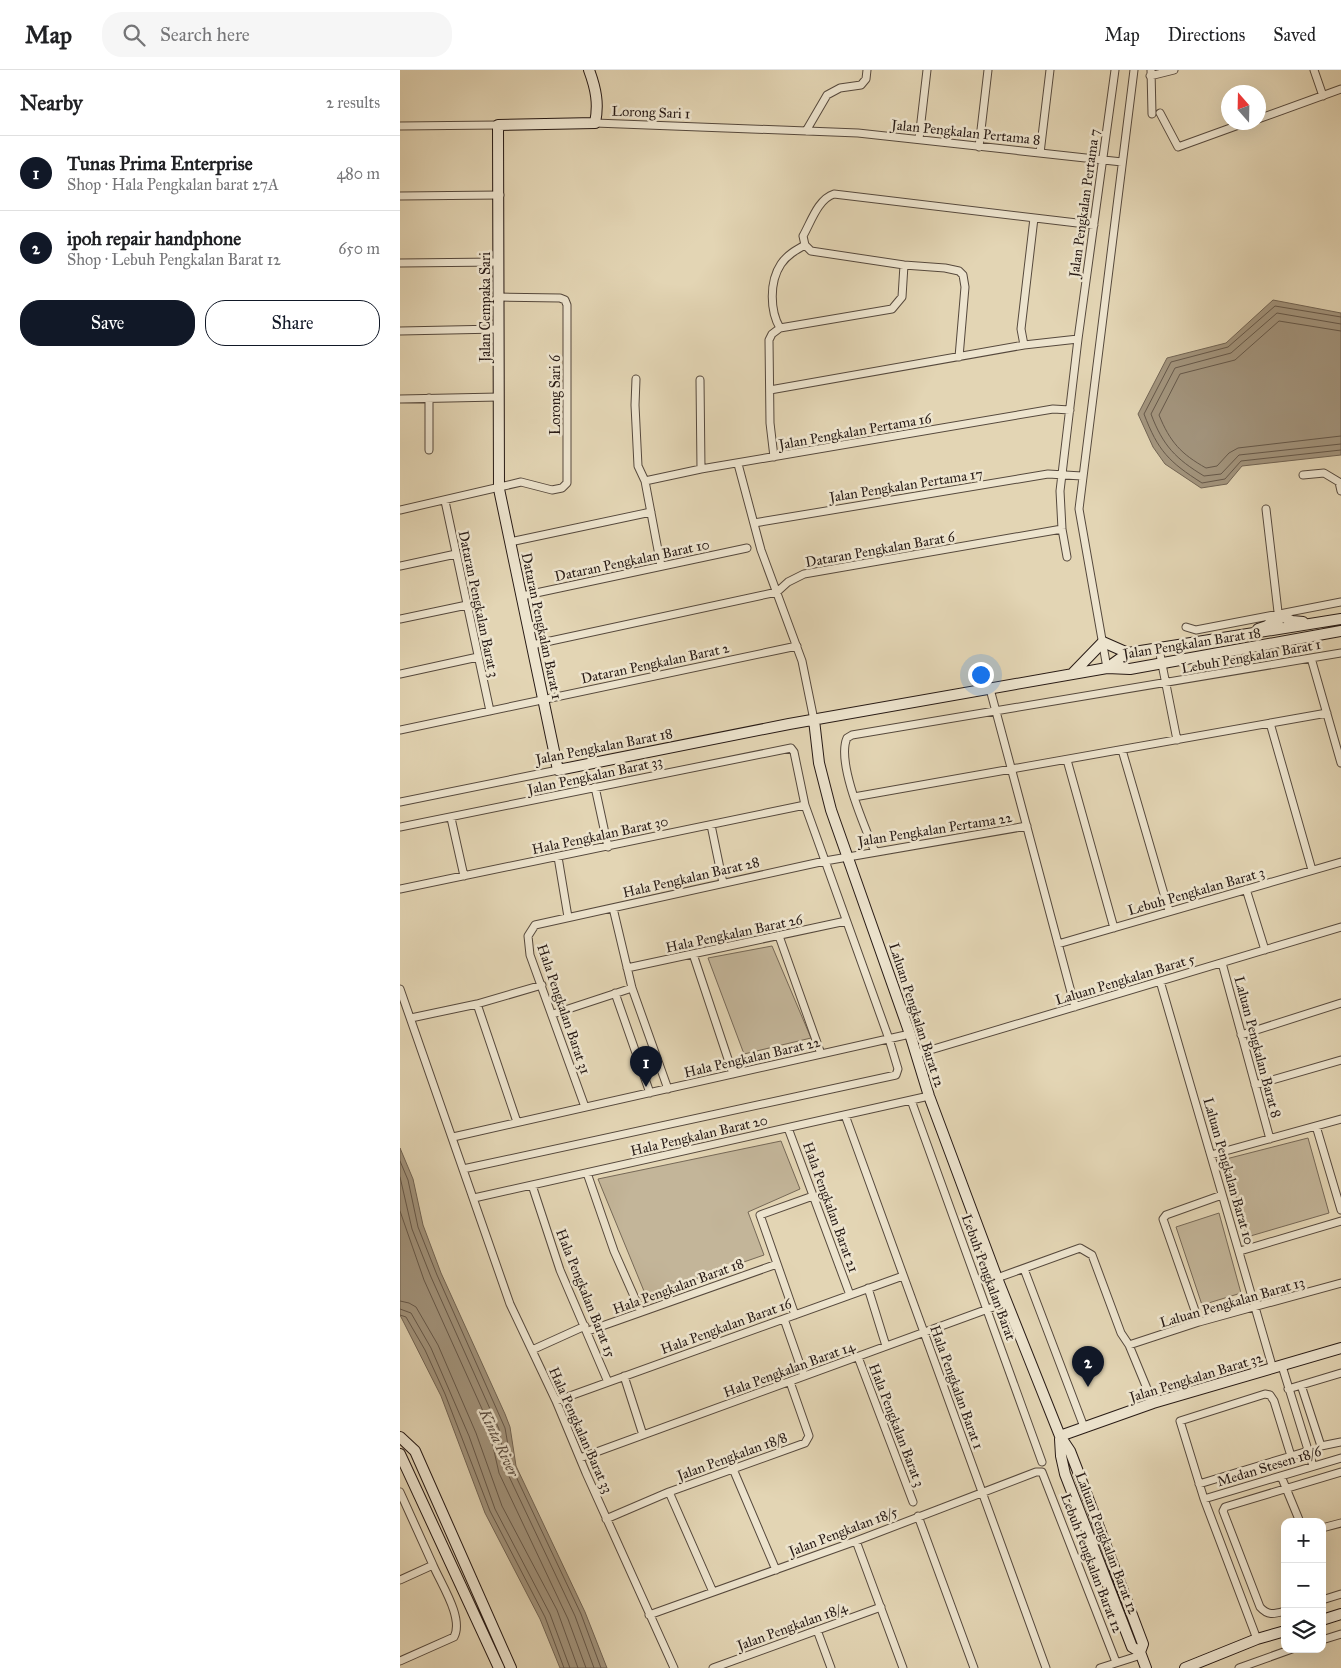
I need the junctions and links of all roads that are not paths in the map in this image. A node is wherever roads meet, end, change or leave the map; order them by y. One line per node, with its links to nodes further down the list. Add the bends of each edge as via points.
1 (589, 70): 14 (street, via 598,108)
2 (867, 70): 18 (street, via 861,86 840,88 827,95)
3 (926, 70): 19 (street)
4 (988, 70): 20 (street)
5 (1050, 70): 21 (street)
6 (1115, 70): 22 (street, Jalan Pengkalan Pertama 7)
7 (1134, 70): 23 (street)
8 (1174, 70): 10 (street)
9 (1314, 70): 12 (street)
10 (1151, 73): 17 (street, via 1156,113 1178,147)
11 (1341, 89): 12 (street)
12 (1323, 96): 13 (street)
13 (1266, 116)
14 (594, 124): 15 (street, Lorong Sari 1); 18 (street, Lorong Sari 1)
15 (498, 125): 16 (street, Lorong Sari 1); 24 (street, Jalan Cempaka Sari)
16 (400, 126)
17 (1225, 130)
18 (806, 131): 19 (street, Jalan Pengkalan Pertama 8)
19 (919, 139): 20 (street, Jalan Pengkalan Pertama 8)
20 (979, 146): 21 (street, Jalan Pengkalan Pertama 8)
21 (1040, 153): 22 (street, Jalan Pengkalan Pertama 8)
22 (1102, 160): 23 (street, Jalan Pengkalan Pertama 8); 27 (street, Jalan Pengkalan Pertama 7)
23 (1122, 162): 52 (street)
24 (500, 195): 25 (street); 29 (street, Jalan Cempaka Sari)
25 (400, 196)
26 (1034, 218): 27 (street); 28 (street, via 834,194 822,201 803,236); 37 (street, via 1021,329)
27 (1094, 225): 36 (street, Jalan Pengkalan Pertama 7)
28 (805, 245): 31 (street, via 816,253); 33 (street, via 780,265 774,283 772,305)
29 (499, 262): 30 (street); 32 (street, Jalan Cempaka Sari)
30 (400, 263)
31 (904, 265): 33 (street, via 902,297 892,309); 38 (street, via 945,268 959,271 963,276 965,287)
32 (499, 298): 34 (street, Jalan Cempaka Sari); 54 (street, Lorong Sari 6, via 565,300 568,476 567,483 552,490 521,482)
33 (780, 328): 41 (street, via 769,340)
34 (499, 329): 35 (street); 42 (street, Jalan Cempaka Sari)
35 (400, 331)
36 (1078, 339): 37 (street); 45 (street, Jalan Pengkalan Pertama 7)
37 (1024, 345): 38 (street)
38 (959, 357): 41 (street)
39 (636, 379): 53 (street, via 638,466)
40 (700, 380): 49 (street)
41 (770, 390): 47 (street)
42 (499, 397): 43 (street); 54 (street, Jalan Cempaka Sari)
43 (429, 398): 44 (street); 46 (street)
44 (400, 399)
45 (1070, 410): 47 (street, Jalan Pengkalan Pertama 16, via 1053,409); 50 (street, Jalan Pengkalan Pertama 7)
46 (429, 450)
47 (774, 457): 48 (street, Jalan Pengkalan Pertama 16)
48 (738, 464): 49 (street, Jalan Pengkalan Pertama 16); 60 (street, Laluan Pengkalan Barat 12)
49 (701, 469): 53 (street, Jalan Pengkalan Pertama 16)
50 (1063, 475): 52 (street, Jalan Pengkalan Pertama 17); 60 (street, Jalan Pengkalan Pertama 17, via 1048,474); 61 (street, Jalan Pengkalan Pertama 7, via 1060,491)
51 (1303, 475): 55 (street, via 1328,474 1339,482)
52 (1082, 476): 81 (street, via 1079,510)
53 (645, 481): 59 (street)
54 (499, 489): 56 (street); 62 (street, Dataran Pengkalan Barat 1)
55 (1341, 491)
56 (445, 501): 58 (street); 64 (street, Dataran Pengkalan Barat 3)
57 (1266, 509): 72 (street)
58 (400, 510)
59 (651, 512): 62 (street); 67 (street)
60 (754, 523): 68 (street, Laluan Pengkalan Barat 12)
61 (1062, 529): 65 (street, Jalan Pengkalan Pertama 7); 68 (street, Dataran Pengkalan Barat 6, via 804,574)
62 (510, 542): 69 (street, Dataran Pengkalan Barat 1)
63 (746, 548): 67 (street, Dataran Pengkalan Barat 10)
64 (456, 554): 66 (street); 71 (street, Dataran Pengkalan Barat 3)
65 (1067, 557)
66 (400, 566)
67 (661, 566): 69 (street, Dataran Pengkalan Barat 10)
68 (777, 592): 82 (street, Dataran Pengkalan Barat 6); 83 (street, Laluan Pengkalan Barat 12)
69 (522, 596): 82 (street, Dataran Pengkalan Barat 1)
70 (1341, 602): 72 (street)
71 (467, 606): 73 (street); 88 (street, Dataran Pengkalan Barat 3)
72 (1279, 614): 75 (street, via 1292,621); 76 (street, via 1196,630); 77 (street); 79 (street, via 1267,626)
73 (400, 619)
74 (1341, 619): 75 (street, Jalan Pengkalan Barat 18)
75 (1320, 622): 77 (street, Jalan Pengkalan Barat 18)
76 (1186, 627)
77 (1280, 629): 79 (street, Jalan Pengkalan Barat 18); 80 (street); 84 (street, via 1275,638)
78 (1341, 631): 80 (street, Jalan Pengkalan Barat 18)
79 (1243, 635): 85 (street, Jalan Pengkalan Barat 18)
80 (1311, 637): 84 (street, Jalan Pengkalan Barat 18)
81 (1102, 642): 86 (street); 91 (street); 93 (street)
82 (532, 645): 96 (street, Dataran Pengkalan Barat 1)
83 (797, 646): 96 (street, Dataran Pengkalan Barat 2); 100 (street, Laluan Pengkalan Barat 12)
84 (1254, 646): 90 (street, Jalan Pengkalan Barat 18)
85 (1159, 648): 86 (street, Jalan Pengkalan Barat 18); 90 (street, Lebuh Pengkalan Barat 1)
86 (1128, 653): 91 (street, Jalan Pengkalan Barat 18)
87 (1341, 653): 89 (street, Lebuh Pengkalan Barat 1)
88 (478, 658): 92 (street); 97 (street, Dataran Pengkalan Barat 3)
89 (1311, 658): 94 (street, Lebuh Pengkalan Barat 1); 99 (street)
90 (1162, 663): 91 (street, Jalan Pengkalan Barat 18, via 1130,669); 94 (street, Lebuh Pengkalan Barat 1)
91 (1107, 668): 93 (street, Jalan Pengkalan Barat 18)
92 (400, 674)
93 (1072, 674): 95 (street, Jalan Pengkalan Barat 18)
94 (1166, 683): 98 (street, Lebuh Pengkalan Barat 1); 103 (street, Lebuh Pengkalan Barat 1)
95 (990, 689): 98 (street); 100 (street, Jalan Pengkalan Barat 18)
96 (544, 698): 97 (street, Dataran Pengkalan Barat 2); 108 (street, Dataran Pengkalan Barat 1)
97 (490, 712): 102 (street, Dataran Pengkalan Barat 2)
98 (996, 712): 107 (street); 110 (street, Lebuh Pengkalan Barat 1, via 852,735 847,738 844,748)
99 (1327, 712): 101 (street); 106 (street)
100 (814, 720): 108 (street, Jalan Pengkalan Barat 18); 119 (street, Laluan Pengkalan Barat 12, via 819,763 831,810)
101 (1270, 723): 103 (street); 123 (street)
102 (400, 730)
103 (1177, 740): 104 (street)
104 (1122, 750): 105 (street); 129 (street)
105 (1067, 760): 107 (street); 134 (street)
106 (1341, 763)
107 (1012, 769): 110 (street); 115 (street)
108 (558, 770): 111 (street, Jalan Pengkalan Barat 18)
109 (595, 787): 112 (street, Jalan Pengkalan Barat 33, via 787,747 794,752); 113 (street, Jalan Pengkalan Barat 33); 117 (street)
110 (854, 796): 118 (street)
111 (400, 802)
112 (805, 805): 114 (street, Hala Pengkalan Barat 30); 121 (street)
113 (451, 818): 116 (street, Jalan Pengkalan Barat 33); 124 (street)
114 (711, 825): 117 (street, Hala Pengkalan Barat 30); 125 (street)
115 (1027, 826): 118 (street, Jalan Pengkalan Pertama 22); 136 (street)
116 (400, 827)
117 (608, 846): 120 (street, Hala Pengkalan Barat 30)
118 (874, 852): 119 (street, Jalan Pengkalan Pertama 22)
119 (848, 856): 121 (street, Hala Pengkalan Barat 28); 151 (street, Laluan Pengkalan Barat 12)
120 (558, 857): 124 (street, Hala Pengkalan Barat 30); 130 (street)
121 (825, 860): 125 (street, Hala Pengkalan Barat 28); 131 (street)
122 (1341, 862): 123 (street, Lebuh Pengkalan Barat 3)
123 (1312, 870): 127 (street, Lebuh Pengkalan Barat 3)
124 (464, 876): 126 (street, Hala Pengkalan Barat 30)
125 (723, 882): 128 (street, Hala Pengkalan Barat 28)
126 (400, 889)
127 (1246, 889): 129 (street, Lebuh Pengkalan Barat 3); 137 (street)
128 (613, 908): 130 (street, Hala Pengkalan Barat 28); 140 (street)
129 (1169, 911): 134 (street, Lebuh Pengkalan Barat 3)
130 (568, 917): 132 (street, Hala Pengkalan Barat 28)
131 (846, 921): 135 (street, Hala Pengkalan Barat 26); 153 (street)
132 (540, 922): 142 (street, Hala Pengkalan Barat 31, via 531,928 528,944)
133 (1341, 927): 137 (street, Laluan Pengkalan Barat 5)
134 (1114, 928): 136 (street, Lebuh Pengkalan Barat 3)
135 (779, 936): 138 (street, Hala Pengkalan Barat 26); 154 (street)
136 (1058, 944): 148 (street)
137 (1265, 950): 139 (street, Laluan Pengkalan Barat 5)
138 (693, 954): 140 (street, Hala Pengkalan Barat 26); 157 (street)
139 (1222, 963): 141 (street, Laluan Pengkalan Barat 5); 152 (street, Laluan Pengkalan Barat 8)
140 (627, 968): 143 (street)
141 (1160, 981): 148 (street, Laluan Pengkalan Barat 5); 171 (street, Laluan Pengkalan Barat 10)
142 (542, 985): 147 (street); 149 (street, Hala Pengkalan Barat 31)
143 (632, 988): 145 (street); 159 (street)
144 (400, 989): 150 (street)
145 (615, 993): 149 (street); 160 (street)
146 (1341, 1003): 152 (street)
147 (477, 1004): 150 (street); 166 (street)
148 (1076, 1007): 155 (street, Laluan Pengkalan Barat 5)
149 (552, 1014): 163 (street, Hala Pengkalan Barat 31)
150 (411, 1018): 169 (street)
151 (910, 1034): 153 (street, Hala Pengkalan Barat 22); 155 (street, Laluan Pengkalan Barat 12)
152 (1241, 1034): 158 (street, Laluan Pengkalan Barat 8)
153 (889, 1039): 154 (street, Hala Pengkalan Barat 22); 172 (street, via 898,1069 896,1074)
154 (821, 1054): 157 (street, Hala Pengkalan Barat 22)
155 (917, 1054): 161 (street, Laluan Pengkalan Barat 12)
156 (1341, 1060): 158 (street)
157 (733, 1074): 159 (street, Hala Pengkalan Barat 22)
158 (1255, 1085): 170 (street, Laluan Pengkalan Barat 8)
159 (668, 1088): 160 (street, Hala Pengkalan Barat 22)
160 (650, 1092): 163 (street, Hala Pengkalan Barat 22)
161 (929, 1096): 162 (street, Hala Pengkalan Barat 20); 184 (street, Laluan Pengkalan Barat 12)
162 (911, 1100): 164 (street, Hala Pengkalan Barat 20); 190 (street, Lebuh Pengkalan Barat)
163 (585, 1107): 166 (street, Hala Pengkalan Barat 22)
164 (845, 1115): 168 (street, Hala Pengkalan Barat 20); 183 (street, Hala Pengkalan Barat 1)
165 (1341, 1119): 167 (street)
166 (517, 1122): 169 (street, Hala Pengkalan Barat 22)
167 (1316, 1126): 170 (street); 178 (street)
168 (788, 1128): 173 (street, Hala Pengkalan Barat 20); 176 (street, Hala Pengkalan Barat 21)
169 (452, 1137): 172 (street)
170 (1270, 1139): 171 (street)
171 (1211, 1155): 175 (street, Laluan Pengkalan Barat 10)
172 (463, 1169): 177 (street)
173 (586, 1173): 174 (street, Hala Pengkalan Barat 20); 191 (street, via 614,1251)
174 (532, 1185): 177 (street, Hala Pengkalan Barat 20); 195 (street, Hala Pengkalan Barat 15, via 560,1270)
175 (1222, 1195): 180 (street, Laluan Pengkalan Barat 10); 194 (street, via 1166,1215 1163,1219)
176 (813, 1196): 181 (street, via 760,1215); 187 (street, Hala Pengkalan Barat 21)
177 (474, 1198): 200 (street, Hala Pengkalan Barat 33, via 510,1304)
178 (1341, 1210)
179 (1341, 1221): 180 (street)
180 (1240, 1251): 189 (street, Laluan Pengkalan Barat 10)
181 (777, 1264): 191 (street, Hala Pengkalan Barat 18); 192 (street)
182 (1024, 1269): 184 (street); 197 (street, via 1080,1248 1088,1251 1121,1333); 212 (street)
183 (903, 1276): 186 (street, Hala Pengkalan Barat 16); 196 (street, Hala Pengkalan Barat 1)
184 (997, 1278): 188 (street, Laluan Pengkalan Barat 12)
185 (1341, 1283): 189 (street, Laluan Pengkalan Barat 13)
186 (868, 1288): 187 (street, Hala Pengkalan Barat 16); 198 (street)
187 (850, 1295): 192 (street, Hala Pengkalan Barat 16)
188 (1007, 1302): 190 (street, Hala Pengkalan Barat 14); 215 (street, Laluan Pengkalan Barat 12)
189 (1256, 1308): 194 (street, Laluan Pengkalan Barat 13); 202 (street, Laluan Pengkalan Barat 10)
190 (987, 1309): 196 (street, Hala Pengkalan Barat 14); 222 (street, Lebuh Pengkalan Barat)
191 (641, 1312): 195 (street, Hala Pengkalan Barat 18)
192 (794, 1315): 193 (street, Hala Pengkalan Barat 16)
193 (784, 1319): 204 (street, Hala Pengkalan Barat 16); 205 (street)
194 (1199, 1322): 197 (street, Laluan Pengkalan Barat 13)
195 (586, 1328): 200 (street, Hala Pengkalan Barat 18); 206 (street, Hala Pengkalan Barat 15)
196 (924, 1332): 198 (street, Hala Pengkalan Barat 14); 232 (street, Hala Pengkalan Barat 1)
197 (1129, 1345): 211 (street)
198 (886, 1346): 201 (street, Hala Pengkalan Barat 14)
199 (1341, 1348): 202 (street, Jalan Pengkalan Barat 32)
200 (532, 1350): 210 (street, Hala Pengkalan Barat 33)
201 (858, 1357): 205 (street, Hala Pengkalan Barat 14); 234 (street, Hala Pengkalan Barat 3)
202 (1278, 1367): 209 (street, Laluan Pengkalan Barat 10); 211 (street, Jalan Pengkalan Barat 32)
203 (1341, 1373): 208 (street)
204 (624, 1376): 206 (street, Hala Pengkalan Barat 16); 213 (street)
205 (804, 1376): 207 (street, Hala Pengkalan Barat 14)
206 (608, 1382): 210 (street, Hala Pengkalan Barat 16)
207 (790, 1382): 213 (street, Hala Pengkalan Barat 14); 224 (street, Jalan Pengkalan 18/8, via 810,1436 808,1440)
208 (1301, 1385): 209 (street); 216 (street, via 1322,1446)
209 (1288, 1389): 217 (street, Laluan Pengkalan Barat 10)
210 (556, 1401): 220 (street, Hala Pengkalan Barat 33)
211 (1153, 1403): 212 (street, Jalan Pengkalan Barat 32)
212 (1084, 1427): 215 (street, Jalan Pengkalan Barat 32)
213 (643, 1435): 220 (street, Hala Pengkalan Barat 14)
214 (400, 1437): 262 (street, via 415,1451)
215 (1060, 1437): 257 (street, Laluan Pengkalan Barat 12, via 1070,1452 1143,1644)
216 (1341, 1442)
217 (1308, 1451): 219 (street); 223 (street, Laluan Pengkalan Barat 10)
218 (400, 1454): 261 (street)
219 (1291, 1456): 228 (street); 228 (street, via 1270,1395 1184,1418 1180,1427)
220 (580, 1458): 237 (street, Hala Pengkalan Barat 33)
221 (1341, 1458): 223 (street, Medan Stesen 18/6)
222 (1042, 1462)
223 (1313, 1466): 227 (street, Medan Stesen 18/6)
224 (733, 1469): 231 (street, Jalan Pengkalan 18/8); 242 (street)
225 (1341, 1472): 229 (street)
226 (1045, 1474): 232 (street, Jalan Pengkalan 18/5, via 1036,1472); 260 (street, Lebuh Pengkalan Barat 12)
227 (1280, 1476): 229 (street); 233 (street, Medan Stesen 18/6)
228 (1199, 1484): 233 (street)
229 (1286, 1488): 236 (street); 248 (street, via 1225,1507 1223,1511 1260,1607 1266,1613)
230 (400, 1492): 241 (street)
231 (669, 1492): 237 (street, Jalan Pengkalan 18/8); 244 (street)
232 (982, 1492): 235 (street, Jalan Pengkalan 18/5); 268 (street, Hala Pengkalan Barat 1)
233 (1204, 1499): 255 (street)
234 (912, 1502)
235 (918, 1516): 240 (street, Jalan Pengkalan 18/5); 267 (street)
236 (1298, 1518)
237 (606, 1519): 250 (street, Hala Pengkalan Barat 33)
238 (1341, 1523): 239 (street)
239 (1326, 1527)
240 (856, 1541): 242 (street, Jalan Pengkalan 18/5); 247 (street)
241 (431, 1561): 243 (street); 259 (street, via 457,1622 454,1637)
242 (776, 1570): 244 (street, Jalan Pengkalan 18/5)
243 (400, 1580)
244 (713, 1592): 250 (street, Jalan Pengkalan 18/5)
245 (1341, 1594): 246 (street)
246 (1326, 1599)
247 (881, 1607): 252 (street, Jalan Pengkalan 18/4); 266 (street)
248 (1281, 1612)
249 (1341, 1614): 251 (street)
250 (649, 1615): 263 (street, Hala Pengkalan Barat 33)
251 (1326, 1619)
252 (817, 1630): 264 (street, Jalan Pengkalan 18/4); 265 (street)
253 (1281, 1632): 255 (street)
254 (1341, 1634): 256 (street)
255 (1257, 1639): 271 (street)
256 (1326, 1639)
257 (1141, 1653): 260 (street); 270 (street, Laluan Pengkalan Barat 12)
258 (1281, 1653): 272 (street)
259 (400, 1661)
260 (1116, 1662): 269 (street)
261 (499, 1668)
262 (511, 1668)
263 (674, 1668)
264 (713, 1668)
265 (831, 1668)
266 (903, 1668)
267 (974, 1668)
268 (1046, 1668)
269 (1100, 1668)
270 (1146, 1668)
271 (1185, 1668)
272 (1239, 1668)

